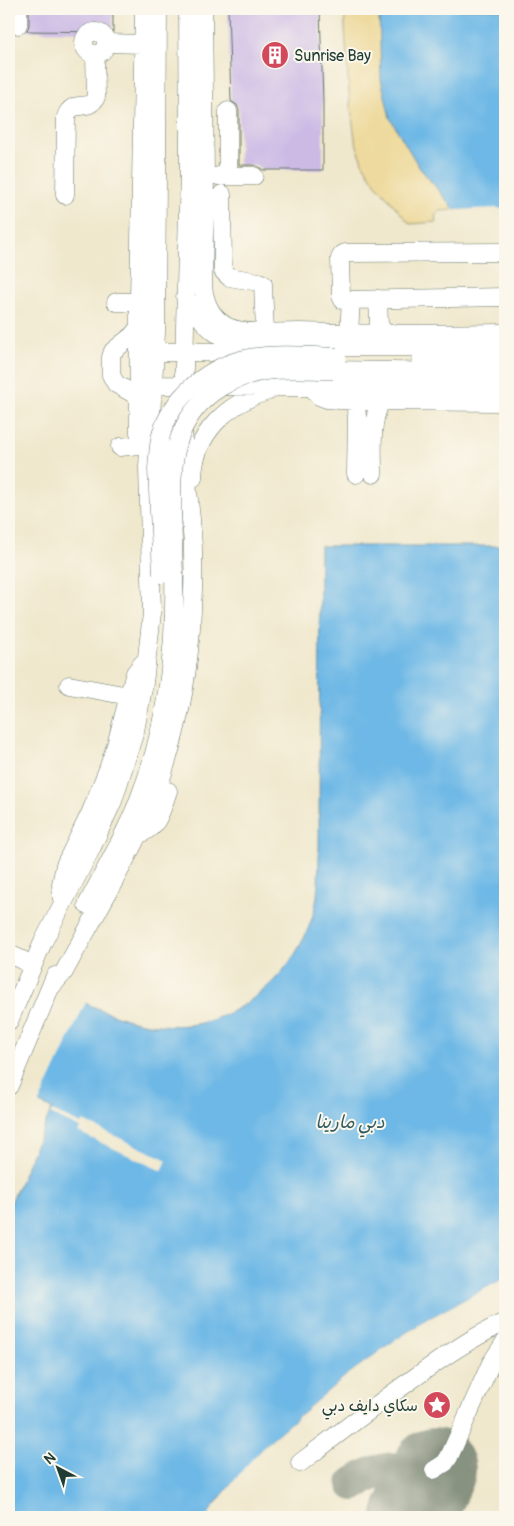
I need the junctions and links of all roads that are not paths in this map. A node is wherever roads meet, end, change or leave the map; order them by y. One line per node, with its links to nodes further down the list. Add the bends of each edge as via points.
1 (144, 9): 5 (street)
2 (158, 9): 28 (street)
3 (188, 9): 13 (street, via 189,170)
4 (203, 9): 7 (street)
5 (143, 44): 11 (street, via 101,49 94,102 70,109 66,117); 18 (street)
6 (228, 111): 8 (street)
7 (205, 176): 8 (street); 20 (street, via 204,297 214,316 228,327)
8 (228, 176): 9 (street)
9 (254, 176)
10 (222, 194): 20 (street, via 223,271 229,277 263,284)
11 (65, 195)
12 (505, 252): 16 (street, via 343,254 340,258 341,297)
13 (185, 297): 25 (street, via 208,328 223,338 278,343); 29 (street)
14 (505, 297): 15 (street)
15 (378, 299): 16 (street); 22 (street, via 379,324)
16 (351, 300): 21 (street)
17 (116, 302): 18 (street)
18 (139, 302): 19 (street)
19 (140, 326): 38 (street); 38 (street, via 113,351 111,375 116,384)
20 (265, 332): 21 (street)
21 (349, 333): 22 (street)
22 (384, 333): 24 (street)
23 (505, 333): 24 (street)
24 (477, 334): 26 (street)
25 (287, 347): 26 (street); 29 (street)
26 (457, 347): 27 (street)
27 (505, 347)
28 (155, 352): 29 (street); 33 (street)
29 (185, 352): 34 (street)
30 (505, 360): 31 (street)
31 (335, 364): 32 (street); 46 (street, bridge, via 267,371 240,378 215,391 191,414 181,433 172,468)
32 (505, 373)
33 (153, 385): 34 (street); 45 (street, via 148,467)
34 (184, 386): 35 (street); 44 (street, via 183,429)
35 (280, 387): 36 (street); 44 (street, via 234,406 212,426 198,448)
36 (311, 387): 37 (street); 39 (street, via 323,398)
37 (505, 387)
38 (139, 397): 42 (street)
39 (354, 401): 40 (street); 40 (street, via 365,474)
40 (381, 401): 41 (street)
41 (505, 402)
42 (139, 445): 43 (street); 45 (street, via 139,526)
43 (120, 447)
44 (188, 498): 53 (street, via 193,579 190,644 182,704 169,754 137,835 64,972)
45 (151, 544): 47 (street, via 152,613)
46 (168, 575): 52 (street, via 150,715 125,802 102,853 44,962 39,970); 53 (street, via 174,619 170,673 149,770 125,833 76,928)
47 (148, 658): 49 (street, via 135,673); 50 (street, via 135,731 121,778 102,826)
48 (69, 685): 49 (street)
49 (129, 696): 50 (street, via 108,769 65,865)
50 (62, 903): 52 (street)
51 (9, 954): 52 (street)
52 (30, 972): 54 (street)
53 (51, 988): 55 (street)
54 (9, 1022)
55 (9, 1086)
56 (505, 1322): 58 (street, via 437,1362)
57 (505, 1342): 59 (street, via 491,1363 449,1457)
58 (300, 1463)
59 (434, 1470)

